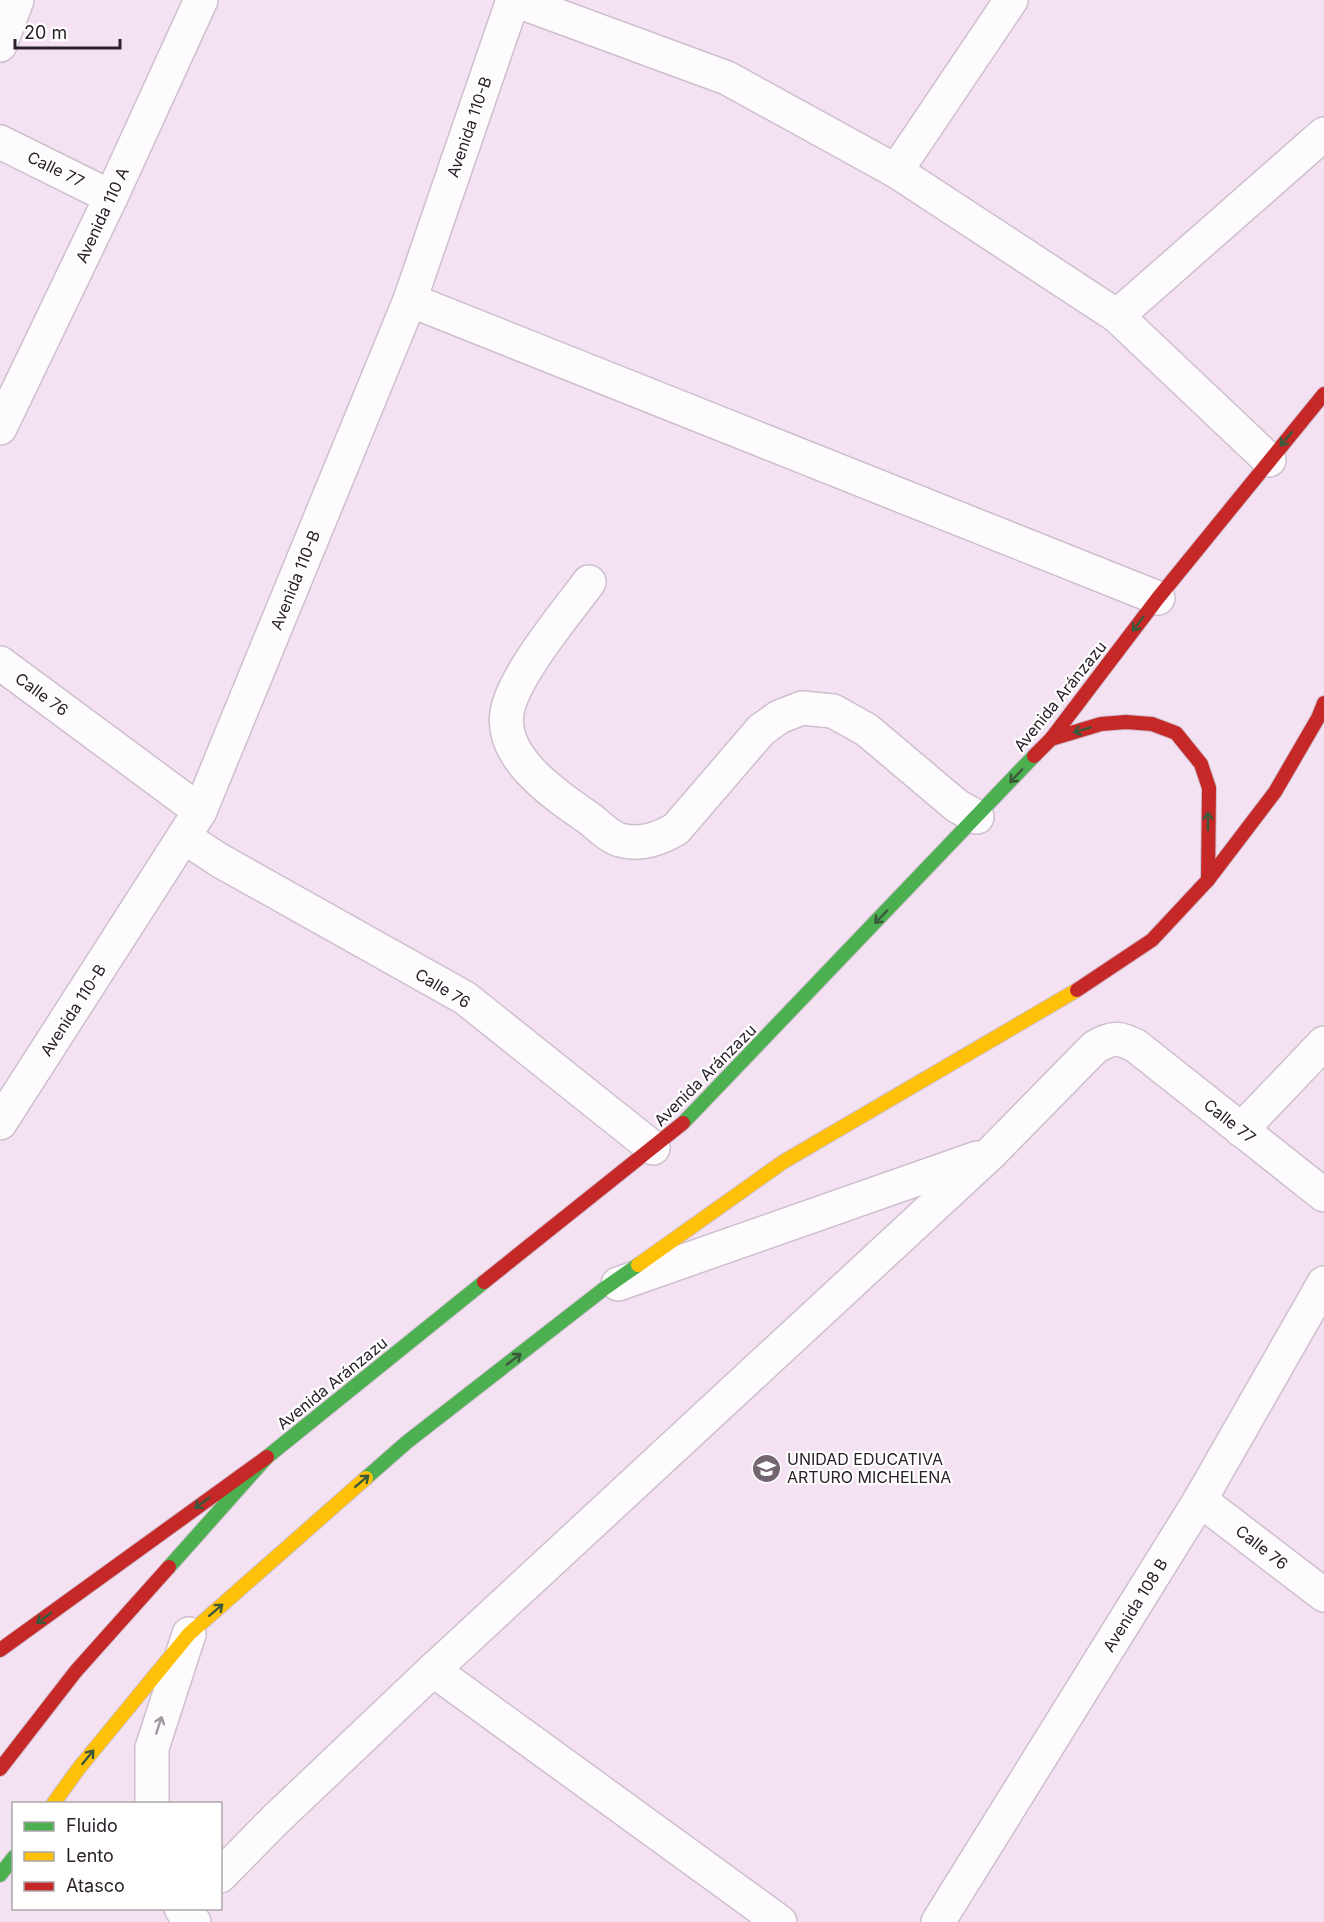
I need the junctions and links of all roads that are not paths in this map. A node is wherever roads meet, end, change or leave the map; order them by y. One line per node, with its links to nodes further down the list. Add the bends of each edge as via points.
1 (17, 0): 5 (street)
2 (201, 0): 9 (street, Avenida 110 A)
3 (514, 0): 8 (street, via 727,78); 10 (street, Avenida 110-B)
4 (1011, 0): 8 (street)
5 (0, 45)
6 (1324, 134): 11 (street)
7 (0, 142): 9 (street, Calle 77)
8 (896, 171): 11 (street)
9 (111, 197): 13 (street, Avenida 110 A)
10 (410, 300): 16 (street); 21 (street, Avenida 110-B)
11 (1117, 316): 14 (street)
12 (1324, 394): 14 (main road, Avenida Aránzazu, one-way to 14)
13 (0, 428)
14 (1269, 460): 16 (main road, Avenida Aránzazu)
15 (589, 582): 20 (street, via 515,687 506,729 515,750 548,790 618,839 639,842 660,838 676,829 760,730 802,708 833,711 867,730 957,807)
16 (1158, 598): 19 (main road, Avenida Aránzazu, one-way to 19)
17 (0, 663): 21 (street, Calle 76)
18 (1324, 703): 22 (main road, via 1275,792)
19 (1051, 739): 20 (main road, Avenida Aránzazu, one-way to 20); 22 (main road, one-way to 19, via 1209,788 1201,764 1176,733 1152,724 1126,722 1101,724)
20 (977, 817): 26 (main road, Avenida Aránzazu, one-way to 26, via 686,1121)
21 (192, 824): 24 (street, Avenida 110-B); 26 (street, Calle 76, via 219,860 465,999)
22 (1208, 880): 30 (main road, via 1152,940 1087,984 783,1162)
23 (1324, 1043): 25 (street)
24 (0, 1123)
25 (1241, 1130): 27 (street, Calle 77, via 1136,1046 1120,1039 1095,1047); 28 (street, Calle 77)
26 (653, 1148): 31 (main road, Avenida Aránzazu)
27 (990, 1154): 30 (street); 36 (street)
28 (1324, 1195)
29 (1324, 1283): 32 (street, Avenida 108 B)
30 (605, 1288): 34 (main road, one-way to 30, via 407,1442)
31 (267, 1457): 35 (main road, one-way to 35); 37 (main road, Avenida Aránzazu, via 76,1671)
32 (1200, 1500): 33 (street, Calle 76); 44 (street, Avenida 108 B)
33 (1324, 1595)
34 (189, 1634): 38 (main road, one-way to 34); 39 (street, one-way to 34, via 152,1748)
35 (0, 1650)
36 (433, 1670): 41 (street); 43 (street)
37 (0, 1769)
38 (54, 1802)
39 (152, 1802)
40 (12, 1860): 42 (main road)
41 (222, 1874)
42 (0, 1875)
43 (780, 1922)
44 (938, 1922)

